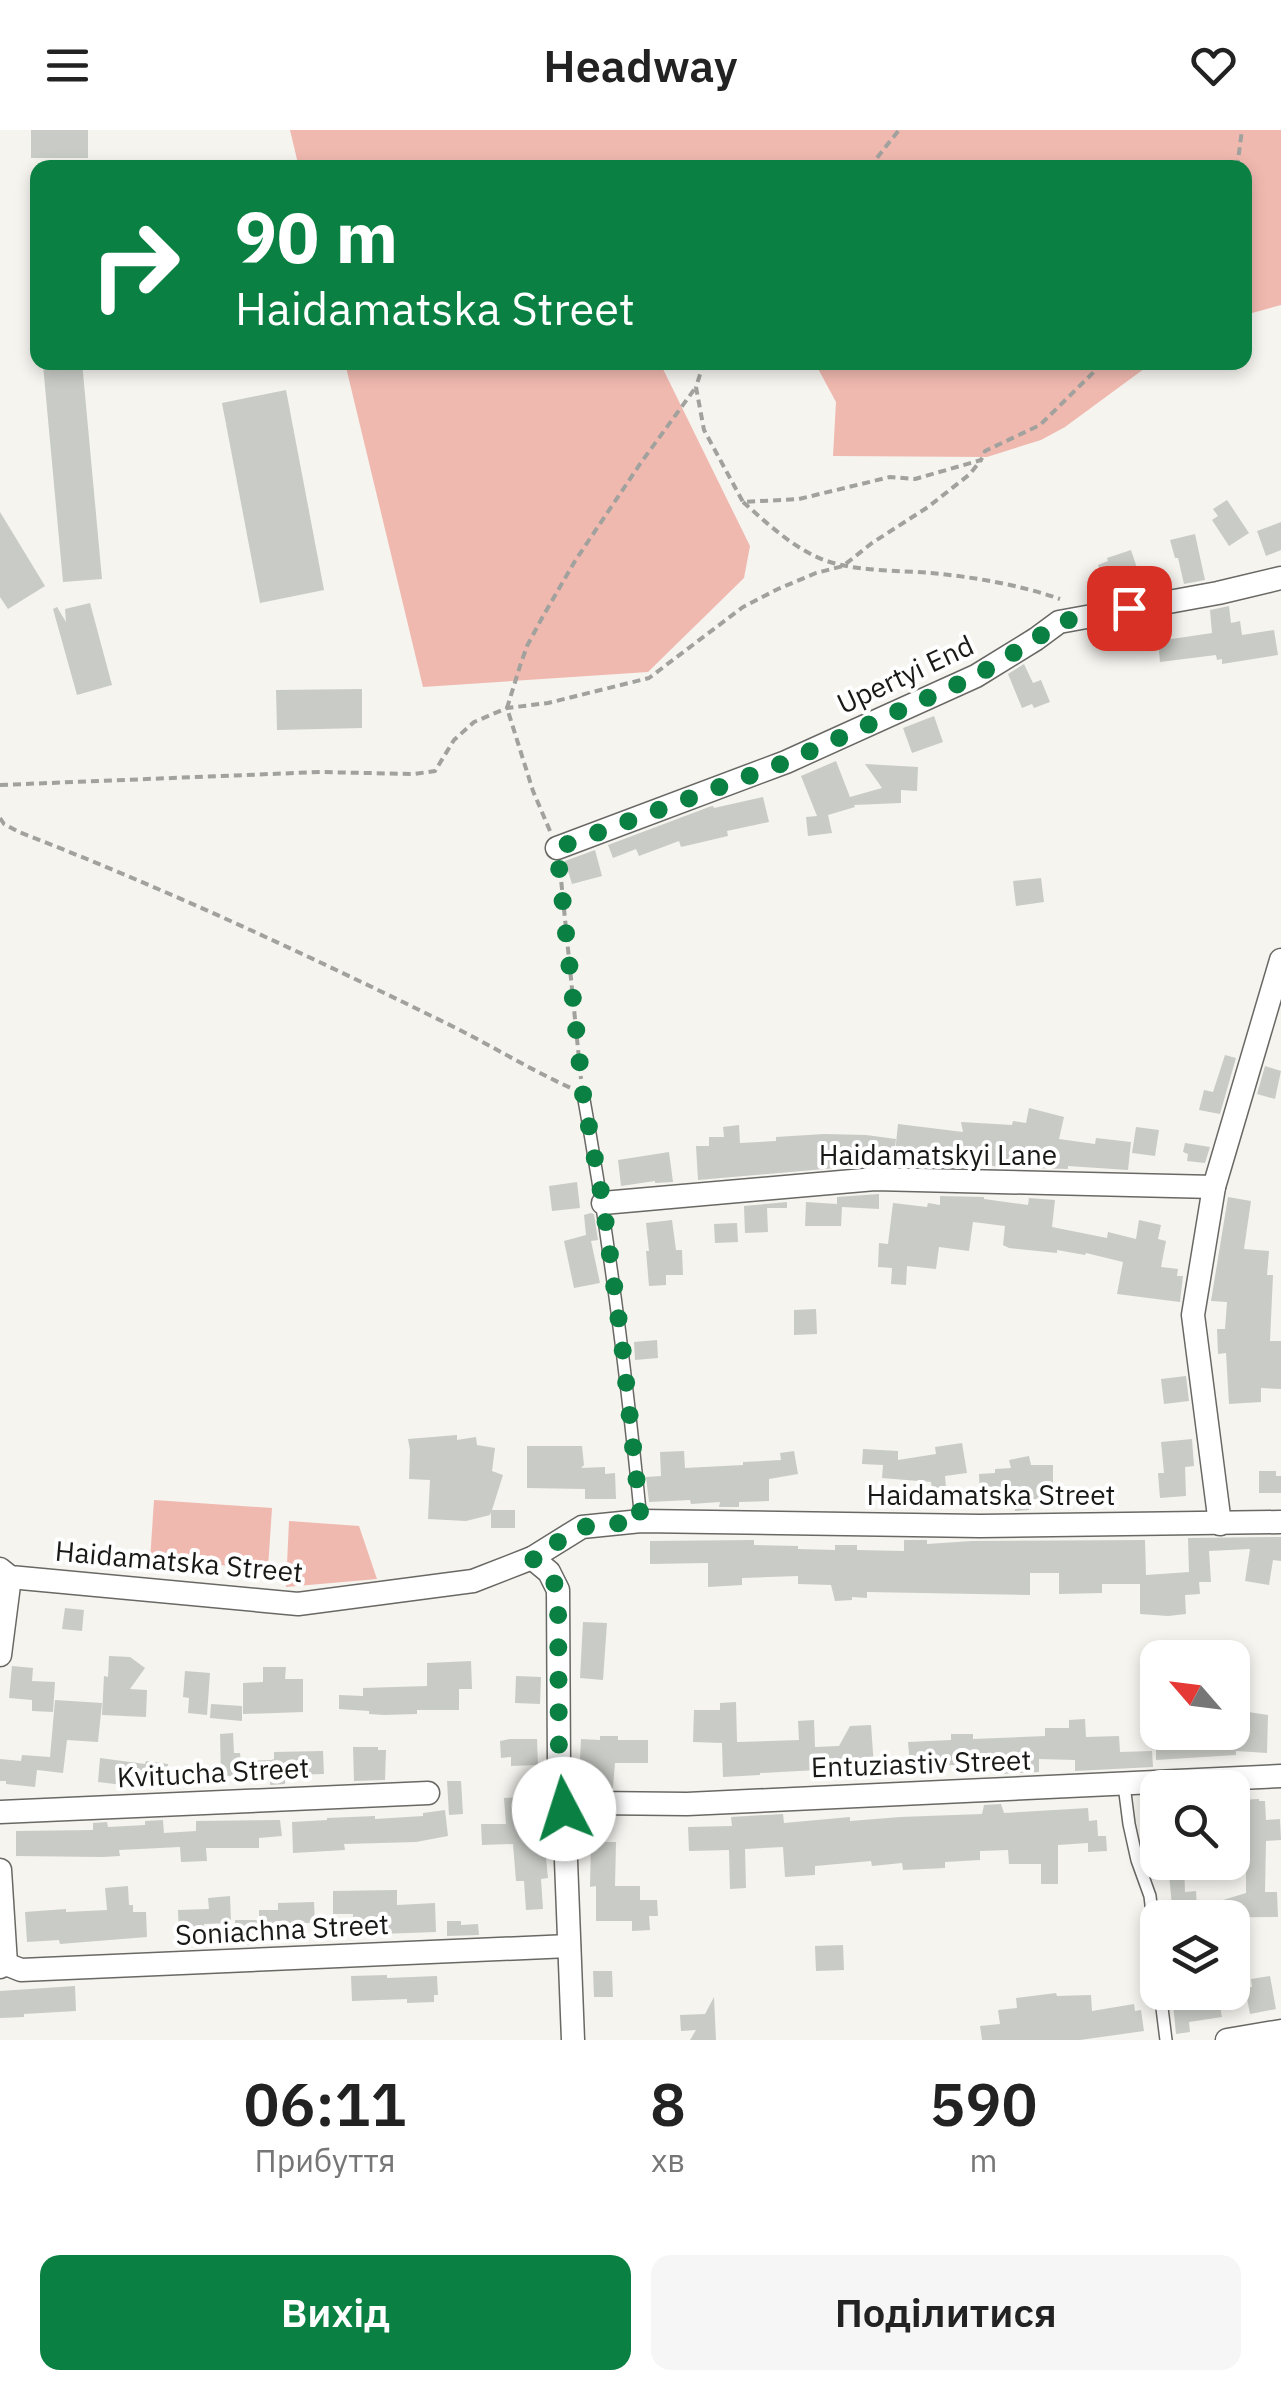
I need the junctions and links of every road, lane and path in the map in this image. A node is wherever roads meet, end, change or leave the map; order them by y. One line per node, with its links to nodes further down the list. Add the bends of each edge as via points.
1 (899, 130): 3 (path)
2 (1242, 130): 4 (path)
3 (875, 160)
4 (1238, 160)
5 (702, 370): 7 (path)
6 (1096, 370): 8 (path, via 1040,425 985,451)
7 (696, 388): 9 (path, via 704,430); 13 (path, via 542,618)
8 (981, 460): 9 (path, via 915,479 890,477 799,499); 10 (path)
9 (743, 502): 10 (path, via 784,537)
10 (844, 566): 12 (path, via 939,574); 13 (path, via 743,607 649,678)
11 (1281, 578): 16 (street, Upertyi End, via 1059,622 976,676 786,762)
12 (1067, 602)
13 (507, 708): 14 (path, via 474,722 435,771); 16 (path)
14 (0, 785)
15 (0, 818): 18 (path, via 211,912)
16 (557, 848): 18 (path)
17 (1281, 960): 19 (street)
18 (583, 1094): 20 (lane)
19 (1214, 1187): 20 (street, Haidamatskyi Lane, via 875,1179); 23 (street, via 1193,1315)
20 (603, 1203): 21 (lane)
21 (641, 1521): 23 (street, Haidamatska Street); 24 (street, Haidamatska Street, via 582,1527)
22 (1281, 1522): 23 (street, Haidamatska Street)
23 (1220, 1524)
24 (532, 1558): 25 (street, Haidamatska Street, via 473,1582 298,1604); 30 (street, via 558,1590)
25 (5, 1573): 26 (street)
26 (0, 1656)
27 (1281, 1776): 28 (street, Entuziastiv Street)
28 (1124, 1785): 30 (street, Entuziastiv Street); 33 (lane)
29 (428, 1793): 31 (street, Kvitucha Street)
30 (564, 1809): 34 (street)
31 (0, 1812)
32 (0, 1870): 35 (street)
33 (1150, 1900)
34 (568, 1946): 35 (street, Soniachna Street); 38 (street)
35 (3, 1966)
36 (1162, 2010): 39 (lane)
37 (1281, 2031): 40 (street)
38 (573, 2040)
39 (1166, 2040)
40 (1227, 2040)

